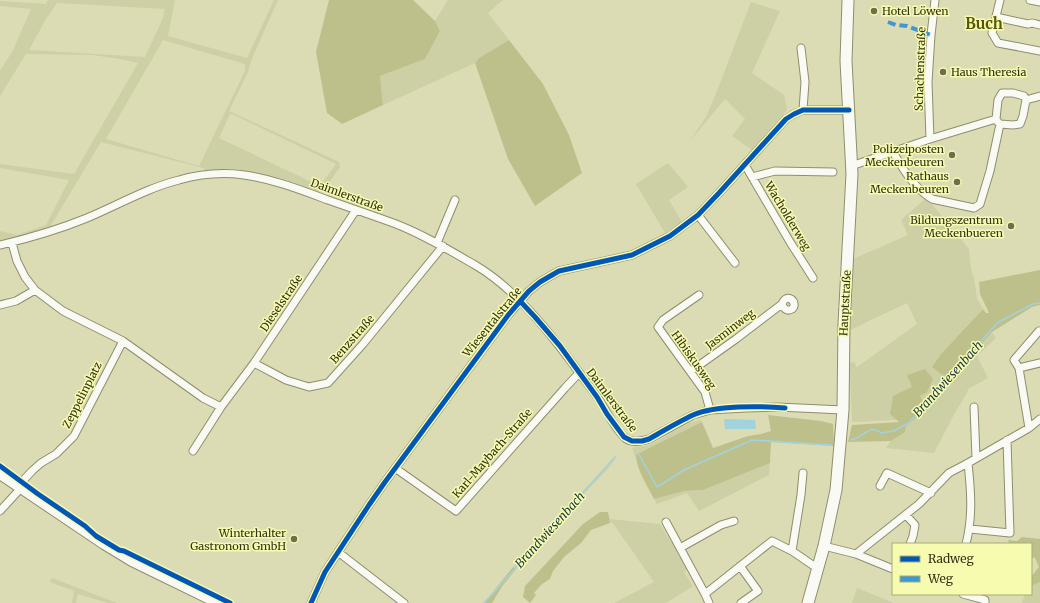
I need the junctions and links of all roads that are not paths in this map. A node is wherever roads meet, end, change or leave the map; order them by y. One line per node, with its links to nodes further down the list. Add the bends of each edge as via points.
1 (848, 0): 11 (main road, Hauptstraße, via 846,61)
2 (935, 0): 13 (street, Schachenstraße, via 928,82)
3 (1000, 0): 4 (street)
4 (996, 17): 5 (street); 7 (street, via 992,33 998,43)
5 (1040, 25)
6 (802, 48): 10 (street)
7 (1040, 51)
8 (1040, 96): 9 (street)
9 (1026, 100): 12 (street, via 1020,124); 12 (street, via 1024,96 1002,93 998,100)
10 (804, 110): 11 (street, Wiesentalstraße); 15 (street, Wiesentalstraße, via 786,120)
11 (849, 110): 16 (main road, Hauptstraße)
12 (998, 122): 13 (street); 14 (street, via 990,171 980,204 974,208 932,199 926,195 905,174)
13 (930, 139): 14 (street)
14 (893, 152): 16 (street)
15 (745, 165): 18 (street, Wacholderweg); 21 (street, Wiesentalstraße)
16 (852, 165): 42 (main road, Hauptstraße, via 844,324)
17 (832, 172): 18 (street, via 775,171)
18 (752, 177): 26 (street, Wacholderweg)
19 (455, 200): 24 (street, Benzstraße)
20 (356, 210): 22 (street, Daimlerstraße, via 258,177 243,174 199,176 162,185 87,218); 24 (street, Daimlerstraße); 34 (street, Dieselstraße)
21 (698, 215): 25 (street); 29 (street, Wiesentalstraße, via 670,236 632,255 559,272 540,282)
22 (12, 243): 23 (street, Daimlerstraße); 27 (street, via 17,261)
23 (0, 245)
24 (440, 245): 29 (street, Daimlerstraße, via 485,271); 34 (street, Benzstraße, via 363,344 328,383 309,387 286,380)
25 (735, 263)
26 (813, 278)
27 (34, 290): 31 (street, via 16,301); 33 (street, via 63,311)
28 (698, 295): 37 (street, Hibiskusweg, via 663,320 658,327)
29 (520, 302): 38 (street, Daimlerstraße, via 560,346); 49 (street, Wiesentalstraße, via 502,322)
30 (782, 304): 37 (street, Jasminweg)
31 (0, 305)
32 (1039, 331): 36 (street, via 1014,360)
33 (123, 341): 39 (street, via 203,398); 53 (street, Zeppelinplatz, via 74,436 56,454 32,471)
34 (254, 363): 39 (street, Dieselstraße)
35 (1040, 363): 36 (street)
36 (1019, 368): 44 (street)
37 (691, 371): 41 (street, Hibiskusweg, via 705,392)
38 (579, 373): 41 (street, Daimlerstraße, via 624,437 632,441 642,441 693,415); 49 (street, Karl-Maybach-Straße, via 456,511)
39 (221, 407): 46 (street, Dieselstraße)
40 (974, 407): 47 (street)
41 (710, 410): 42 (street, Daimlerstraße, via 778,407)
42 (843, 410): 62 (main road, Hauptstraße, via 836,490)
43 (1040, 419): 44 (street)
44 (1029, 428): 45 (street)
45 (1007, 440): 47 (street); 59 (street, via 1010,533)
46 (193, 451)
47 (976, 458): 48 (street)
48 (968, 463): 54 (street, via 949,473); 59 (street)
49 (395, 468): 65 (street, Wiesentalstraße)
50 (802, 473): 64 (street)
51 (0, 474): 53 (main road)
52 (880, 486): 54 (street, via 887,473)
53 (20, 487): 55 (street, Zeppelinplatz); 72 (main road, via 132,561)
54 (931, 492): 56 (street)
55 (0, 511)
56 (906, 515): 60 (street, via 915,525); 66 (street)
57 (734, 521): 63 (street, via 721,524)
58 (666, 522): 63 (street)
59 (970, 529): 61 (street)
60 (910, 543)
61 (966, 543)
62 (824, 546): 66 (street); 68 (main road, Hauptstraße)
63 (680, 548): 70 (street)
64 (792, 551): 67 (street, via 772,541); 68 (street)
65 (338, 552): 73 (street, Wiesentalstraße, via 325,572); 74 (street)
66 (856, 554): 69 (street)
67 (740, 566): 70 (street); 76 (street, via 758,591)
68 (818, 568): 77 (main road, Hauptstraße)
69 (892, 569)
70 (705, 594): 75 (street)
71 (967, 595): 78 (street, via 985,600)
72 (218, 603)
73 (311, 603)
74 (404, 603)
75 (709, 603)
76 (741, 603)
77 (808, 603)
78 (985, 603)

